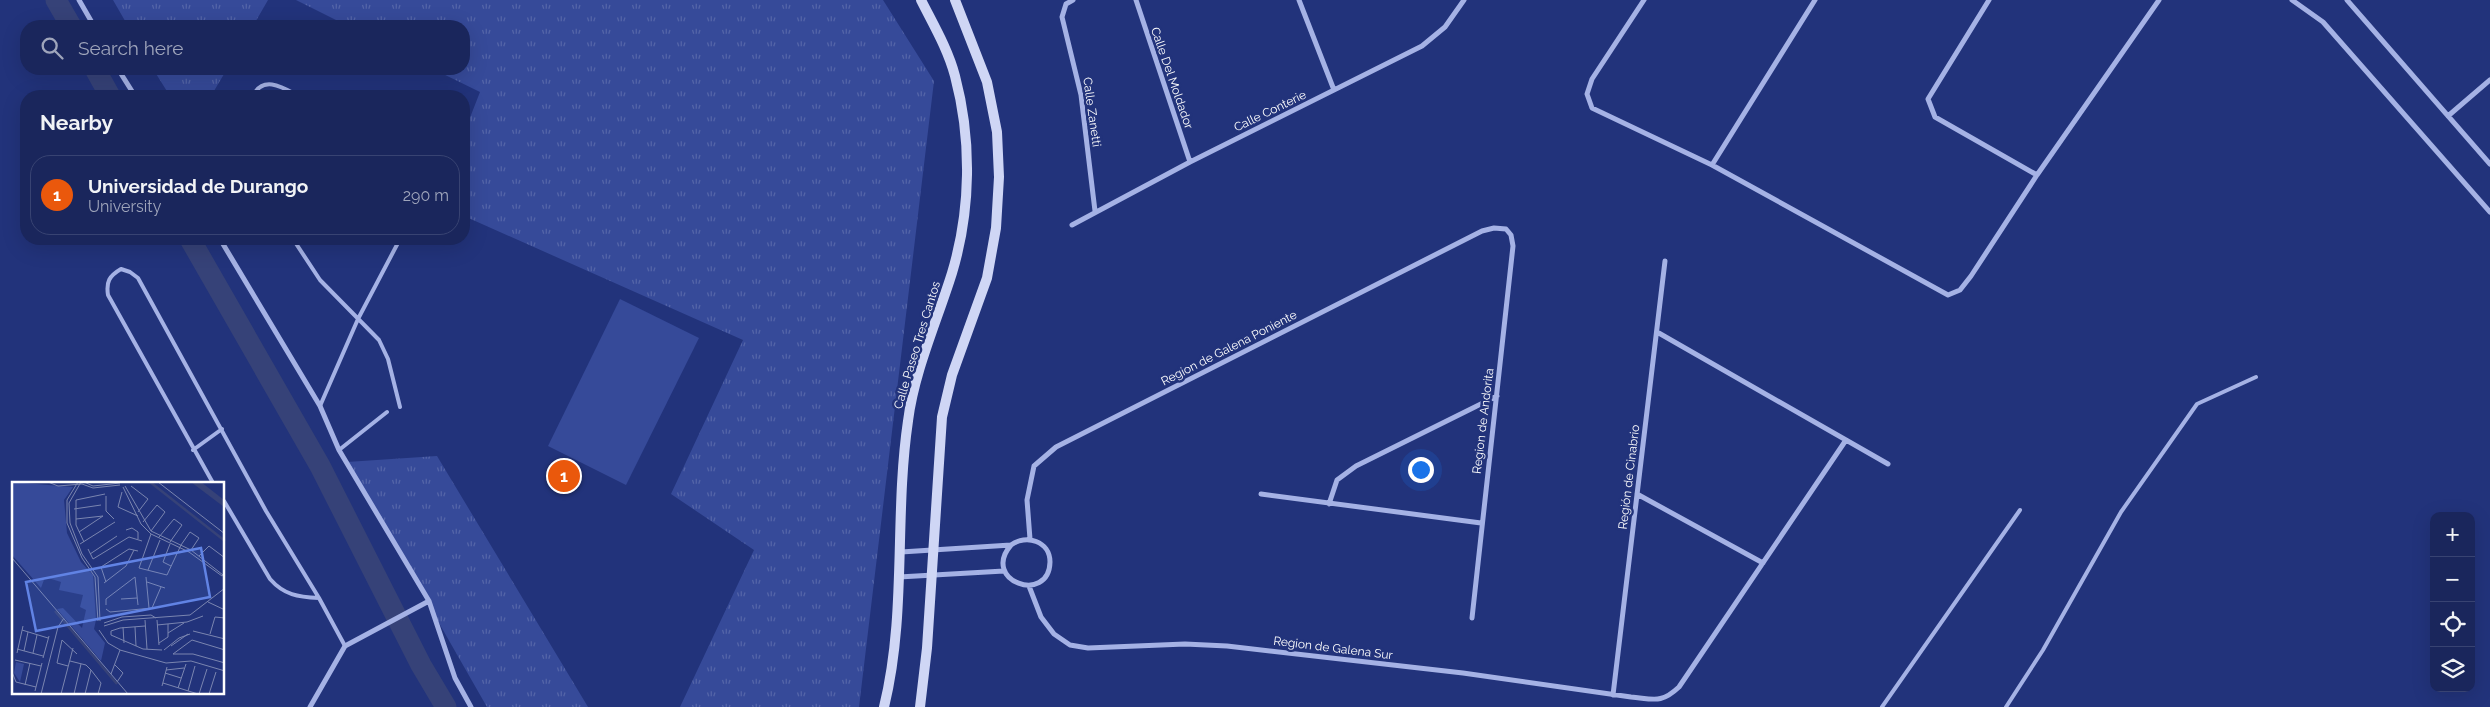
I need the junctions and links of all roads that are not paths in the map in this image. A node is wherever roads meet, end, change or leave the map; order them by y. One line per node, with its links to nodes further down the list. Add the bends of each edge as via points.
1 (79, 0): 16 (street)
2 (920, 0): 58 (street, Calle Paseo Tres Cantos, via 954,74 966,147 966,210 952,271 908,420 902,476)
3 (955, 0): 57 (street, via 987,82 997,132 999,177 996,228 987,278 952,375 942,417)
4 (1072, 0): 28 (street, Calle Zanetti, via 1066,4 1062,18 1081,95)
5 (1136, 0): 24 (street, Calle Del Moldador)
6 (1299, 0): 22 (street)
7 (1456, 0): 15 (street)
8 (1464, 0): 15 (street, Calle Conterie)
9 (1644, 0): 25 (street, via 1592,80 1587,94 1592,108)
10 (1815, 0): 25 (street)
11 (1989, 0): 27 (street, via 1928,99 1935,117)
12 (2159, 0): 27 (street)
13 (2292, 0): 29 (street, via 2323,22)
14 (2348, 0): 23 (street)
15 (1460, 7): 22 (street, Calle Conterie, via 1445,27 1422,46)
16 (91, 20)
17 (122, 75): 19 (street)
18 (2490, 80): 23 (street)
19 (131, 90)
20 (257, 90): 21 (lane, via 264,84 277,84)
21 (288, 90)
22 (1334, 90): 24 (street, Calle Conterie)
23 (2448, 116): 26 (street)
24 (1190, 162): 28 (street, Calle Conterie)
25 (1712, 164): 27 (street, via 1948,294 1960,290 1971,276)
26 (2490, 164)
27 (2037, 175)
28 (1095, 211): 30 (street, Calle Conterie)
29 (2490, 212)
30 (1072, 225)
31 (1506, 229): 39 (street, Region de Andorita, via 1513,246); 55 (street, Region de Galena Poniente, via 1482,231 1056,447 1034,466 1027,500)
32 (224, 245): 40 (street)
33 (297, 245): 36 (lane, via 320,280)
34 (397, 245): 36 (lane)
35 (1665, 261): 37 (street, Región de Cinabrio)
36 (358, 319): 40 (lane); 41 (lane, via 383,348)
37 (1657, 332): 44 (street); 50 (street, Región de Cinabrio)
38 (2256, 377): 74 (lane, via 2197,404 2120,512 2043,650)
39 (1497, 396): 52 (street, via 1356,466 1337,480); 54 (street, Region de Andorita)
40 (320, 406): 46 (street)
41 (400, 407)
42 (387, 412): 46 (lane)
43 (222, 429): 45 (lane); 45 (lane, via 138,278 121,270 112,274 107,284 108,295); 64 (lane, via 266,511)
44 (1846, 440): 47 (street); 59 (street)
45 (193, 450): 48 (lane)
46 (339, 450): 65 (street)
47 (1888, 464)
48 (212, 482)
49 (1261, 494): 52 (street)
50 (1637, 494): 59 (street); 68 (street, Región de Cinabrio)
51 (225, 503): 64 (lane, via 270,579 279,588 299,598)
52 (1329, 504): 54 (street)
53 (2020, 510): 73 (lane)
54 (1481, 523): 66 (street, Region de Andorita)
55 (1030, 539): 56 (street); 63 (street, via 1043,546 1050,559 1047,574 1036,584)
56 (1011, 545): 57 (street); 60 (street, via 1004,557)
57 (933, 551): 58 (street); 61 (street)
58 (901, 552): 62 (street, Calle Paseo Tres Cantos)
59 (1763, 563): 68 (street, Region de Galena Sur, via 1679,687 1667,698)
60 (1004, 571): 61 (street); 63 (street, via 1014,582)
61 (933, 576): 62 (street); 72 (street)
62 (899, 577): 71 (street, Calle Paseo Tres Cantos, via 894,650)
63 (1028, 586): 68 (street, Region de Galena Sur, via 1041,617 1054,634 1070,645 1088,648 1185,644 1227,646 1453,672)
64 (320, 598): 67 (lane)
65 (429, 601): 67 (street); 70 (street, via 454,678)
66 (1472, 618)
67 (344, 646): 69 (street)
68 (1613, 695)
69 (310, 707)
70 (471, 707)
71 (884, 707)
72 (920, 707)
73 (1882, 707)
74 (2006, 707)

